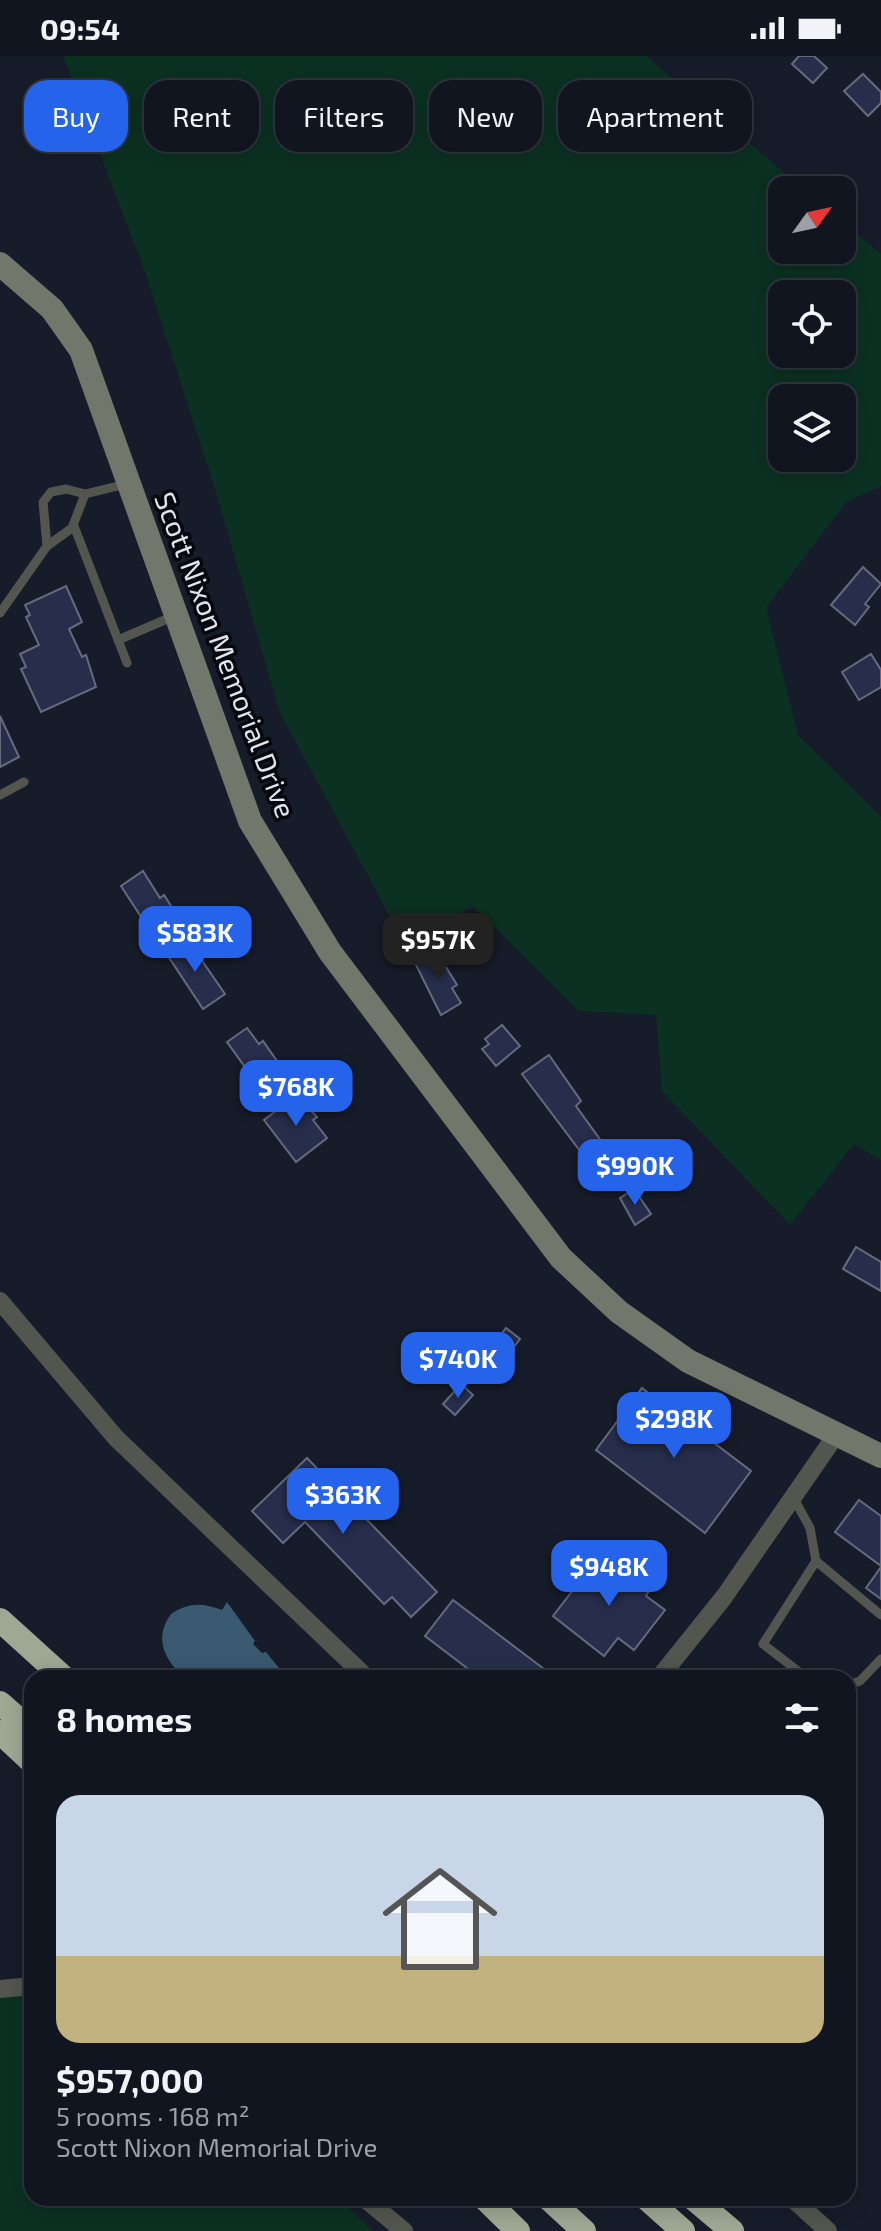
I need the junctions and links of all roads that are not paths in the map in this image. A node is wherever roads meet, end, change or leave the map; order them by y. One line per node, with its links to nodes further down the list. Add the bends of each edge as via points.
1 (0, 264): 2 (main road, Scott Nixon Memorial Drive, via 52,309 81,350)
2 (129, 484): 3 (lane); 7 (main road, Scott Nixon Memorial Drive)
3 (85, 494): 4 (lane); 5 (lane, via 66,489 51,492 43,502)
4 (74, 526): 5 (lane); 8 (lane)
5 (47, 546): 6 (lane)
6 (0, 613)
7 (176, 615): 8 (lane); 13 (main road, Scott Nixon Memorial Drive, via 250,821 330,952 561,1258 619,1312 688,1361)
8 (118, 640): 9 (lane)
9 (127, 663)
10 (24, 782): 11 (lane)
11 (0, 795)
12 (0, 1301): 21 (street, via 116,1438)
13 (836, 1435): 14 (main road, Scott Nixon Memorial Drive); 15 (street)
14 (881, 1456)
15 (793, 1497): 16 (lane, via 810,1528); 22 (street)
16 (816, 1561): 17 (lane); 23 (lane, via 763,1644)
17 (881, 1615)
18 (0, 1620): 20 (highway)
19 (881, 1659): 24 (lane)
20 (55, 1670)
21 (359, 1670)
22 (665, 1670)
23 (797, 1670)
24 (856, 1682)
25 (0, 1703): 26 (highway)
26 (24, 1724)
27 (0, 1732): 28 (highway)
28 (24, 1754)
29 (24, 1987): 30 (street)
30 (0, 1989)
31 (374, 2206): 37 (street)
32 (492, 2206): 38 (highway)
33 (557, 2206): 39 (highway)
34 (655, 2206): 40 (highway)
35 (702, 2206): 41 (highway)
36 (801, 2206): 42 (street)
37 (404, 2231)
38 (517, 2231)
39 (584, 2231)
40 (683, 2231)
41 (732, 2231)
42 (828, 2231)

